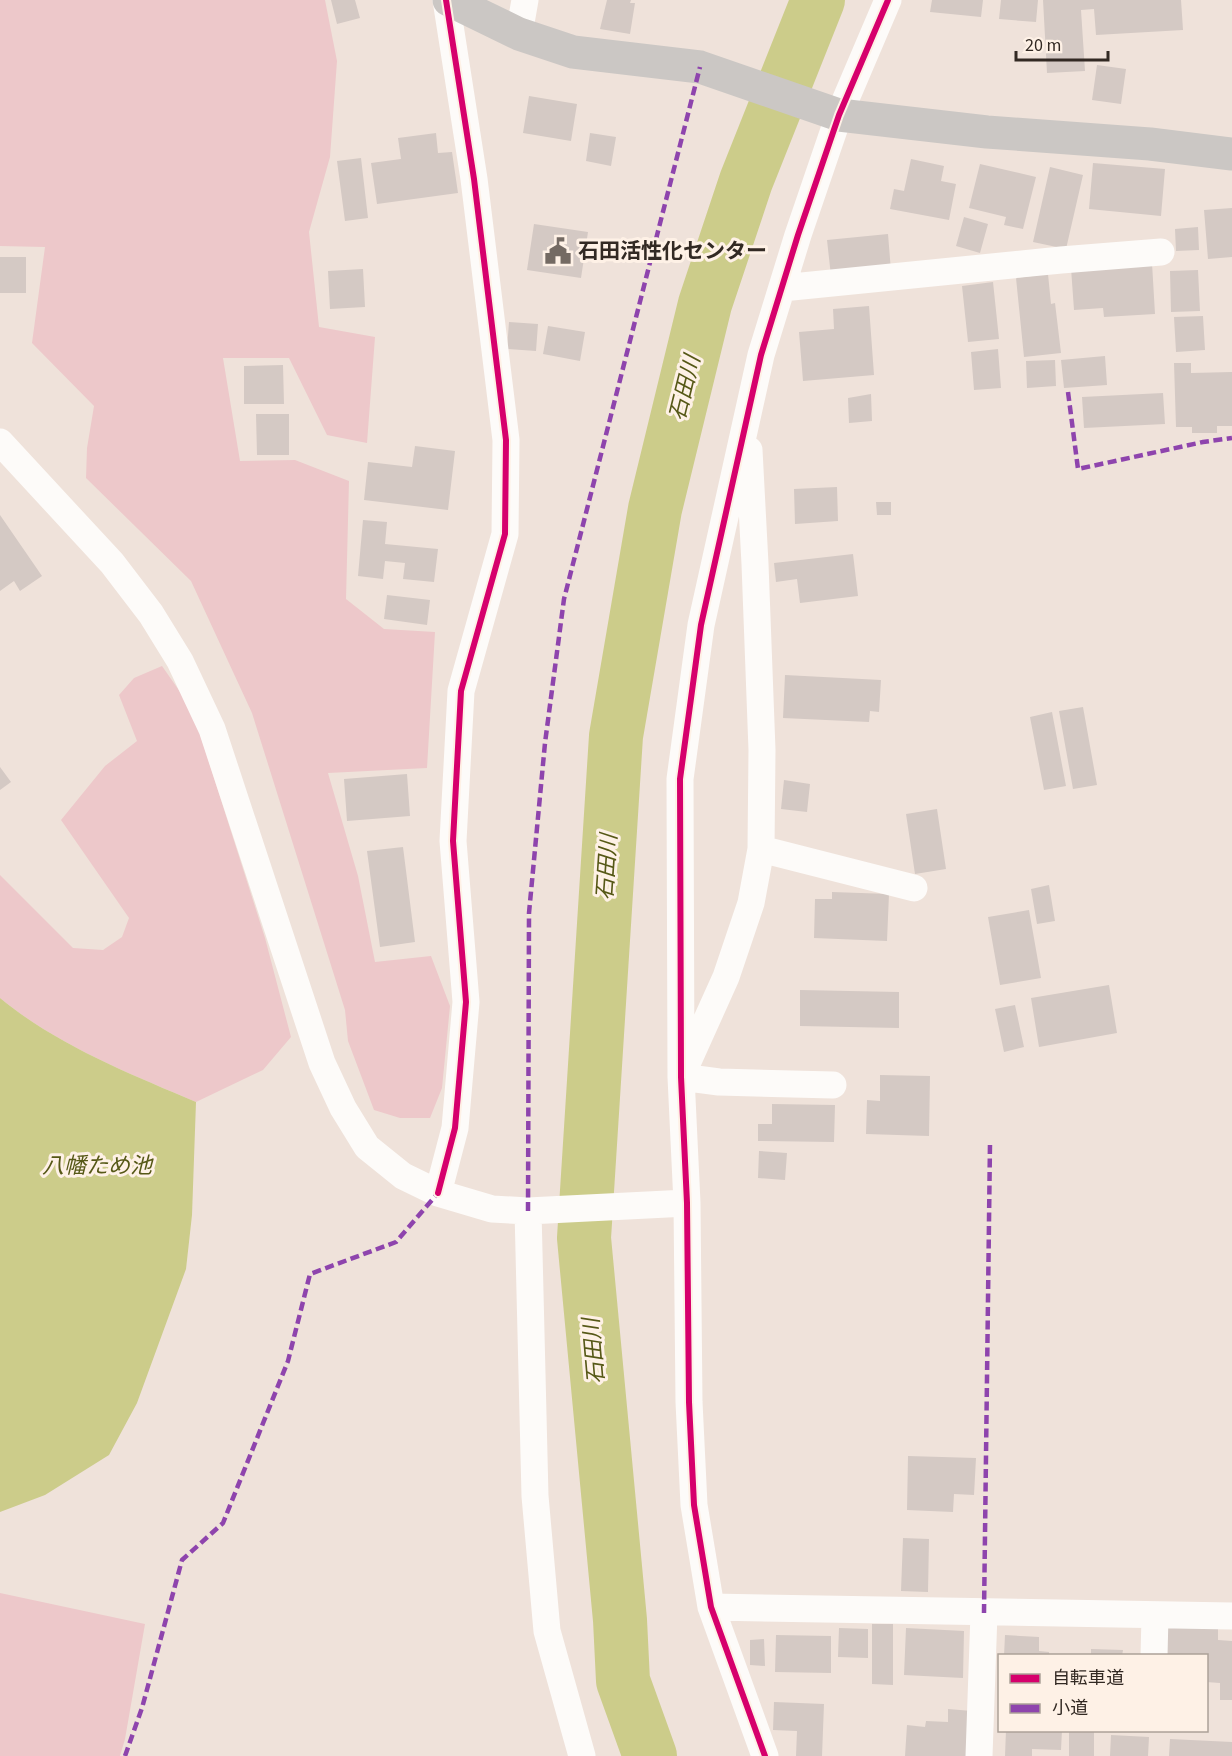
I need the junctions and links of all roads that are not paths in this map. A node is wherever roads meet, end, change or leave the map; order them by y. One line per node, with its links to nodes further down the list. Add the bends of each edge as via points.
1 (448, 0): 4 (street); 15 (street, via 474,179 506,452 505,534 461,691 453,840 466,1002 455,1128)
2 (525, 0): 4 (street)
3 (888, 0): 5 (street)
4 (519, 34): 5 (street, via 573,52 700,67)
5 (830, 112): 6 (street, via 987,132); 8 (street)
6 (1232, 154)
7 (1161, 252): 8 (street)
8 (782, 288): 9 (street)
9 (747, 419): 11 (street, via 762,750); 13 (street, via 700,625 680,779)
10 (0, 442): 15 (street, via 112,563 180,661 212,729 322,1063 343,1108 367,1147 403,1176)
11 (761, 849): 12 (street); 13 (street, via 752,903 726,977)
12 (914, 888)
13 (681, 1077): 14 (street); 16 (street)
14 (832, 1085)
15 (438, 1193): 17 (street, via 492,1209)
16 (676, 1204): 17 (street); 18 (street, via 694,1504)
17 (538, 1211): 23 (street, via 535,1496 547,1631)
18 (711, 1607): 19 (street); 24 (street)
19 (984, 1613): 20 (street); 25 (street)
20 (1155, 1616): 21 (street); 22 (street)
21 (1232, 1616)
22 (1154, 1654)
23 (582, 1756)
24 (765, 1756)
25 (979, 1756)

